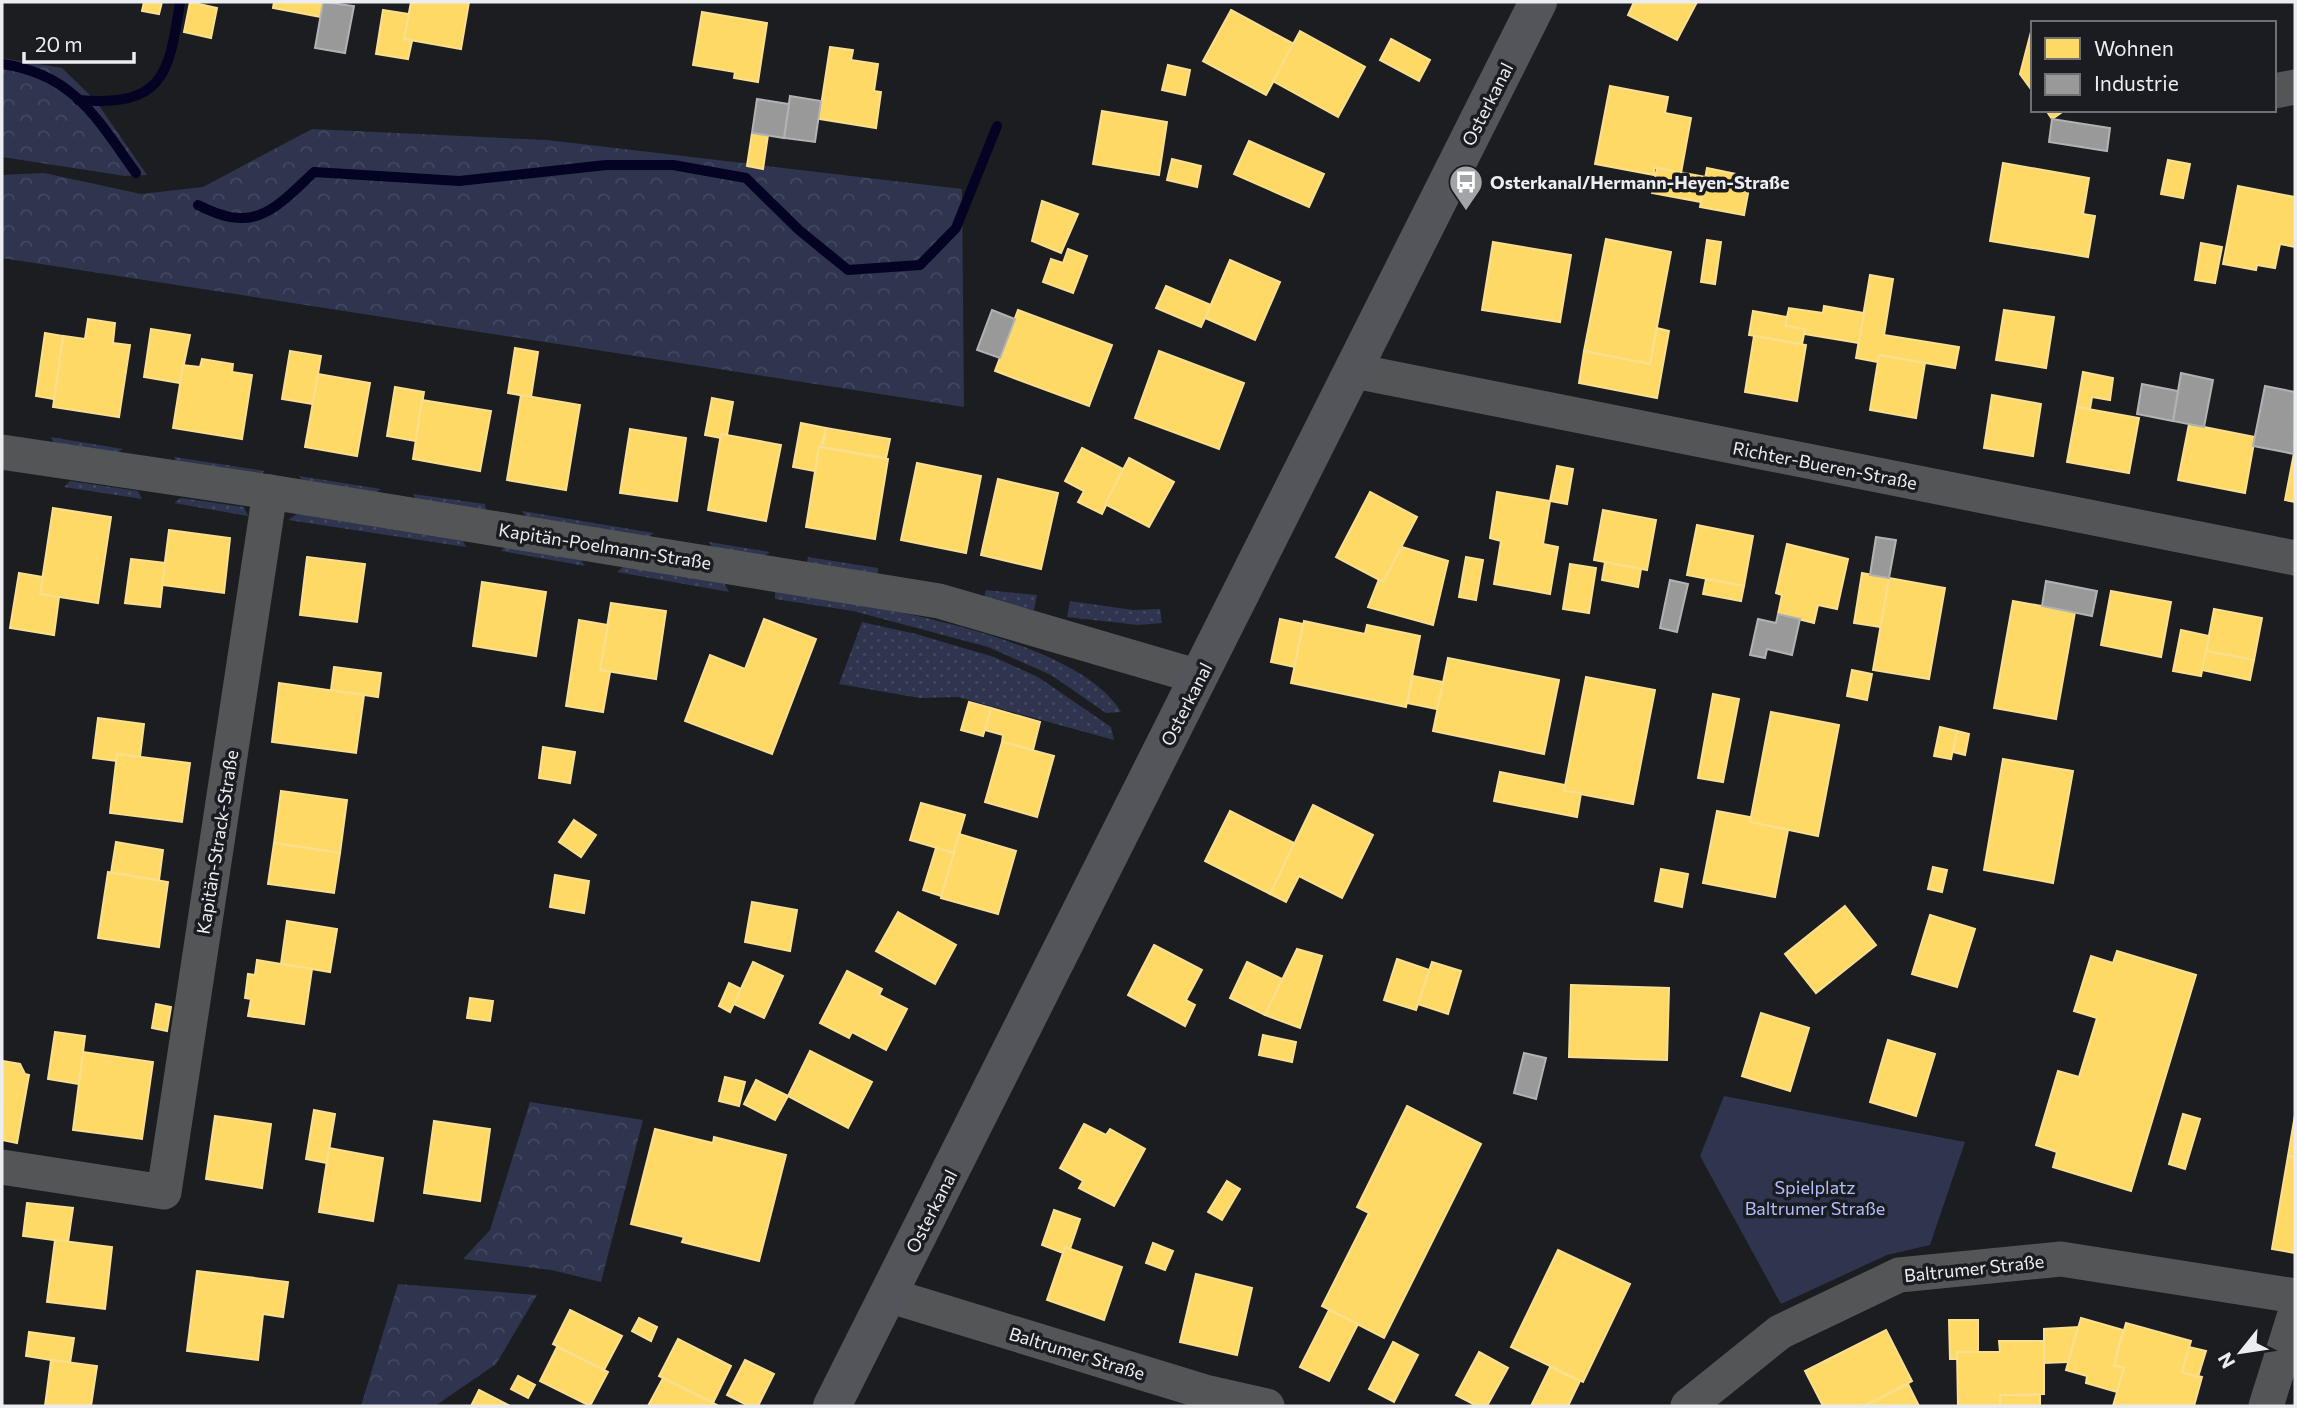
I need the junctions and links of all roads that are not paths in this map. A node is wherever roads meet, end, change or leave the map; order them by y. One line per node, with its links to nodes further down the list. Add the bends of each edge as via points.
1 (1538, 2): 4 (main road, Osterkanal)
2 (2295, 87): 3 (street)
3 (2276, 91)
4 (1355, 371): 7 (street, Richter-Bueren-Straße); 8 (main road, Osterkanal)
5 (2, 452): 6 (street, Kapitän-Poelmann-Straße)
6 (270, 492): 8 (street, Kapitän-Poelmann-Straße, via 939,601); 9 (street, Kapitän-Strack-Straße, via 164,1192)
7 (2295, 558)
8 (1199, 677): 10 (main road, Osterkanal)
9 (2, 1167)
10 (888, 1295): 13 (main road, Osterkanal); 14 (street, Baltrumer Straße, via 1205,1392)
11 (2295, 1296): 15 (street, Baltrumer Straße, via 2061,1259 1899,1275 1780,1332)
12 (2295, 1314): 16 (street)
13 (832, 1406)
14 (1267, 1406)
15 (1688, 1406)
16 (2266, 1406)

